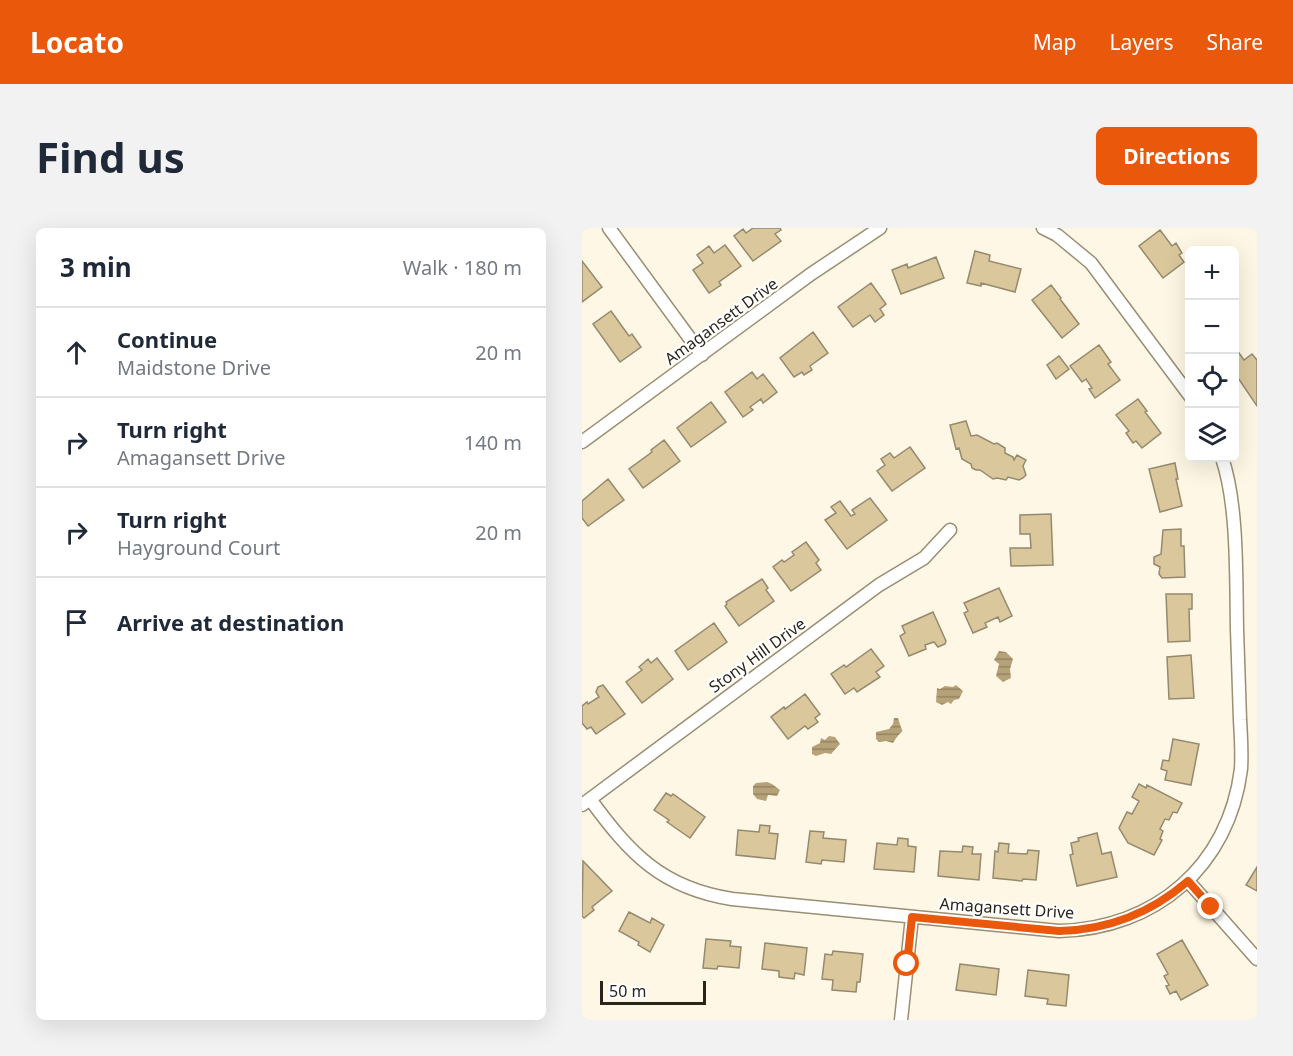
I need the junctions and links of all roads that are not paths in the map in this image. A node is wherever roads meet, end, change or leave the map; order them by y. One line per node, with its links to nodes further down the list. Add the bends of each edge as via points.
1 (609, 228): 4 (street)
2 (880, 228): 4 (street, Amagansett Drive)
3 (1043, 228): 5 (street, via 1092,265)
4 (702, 355): 6 (street, Amagansett Drive)
5 (1185, 389)
6 (582, 442)
7 (1223, 462): 10 (street, Amagansett Drive, via 1231,492 1233,526 1241,768 1226,825)
8 (950, 530): 9 (street, Stony Hill Drive, via 924,558 879,585)
9 (586, 802): 11 (street, Amagansett Drive, via 637,856 693,890 732,899)
10 (1188, 881): 11 (street, Amagansett Drive, via 1143,912 1073,931); 12 (street)
11 (912, 917): 13 (street)
12 (1257, 959)
13 (901, 1020)

